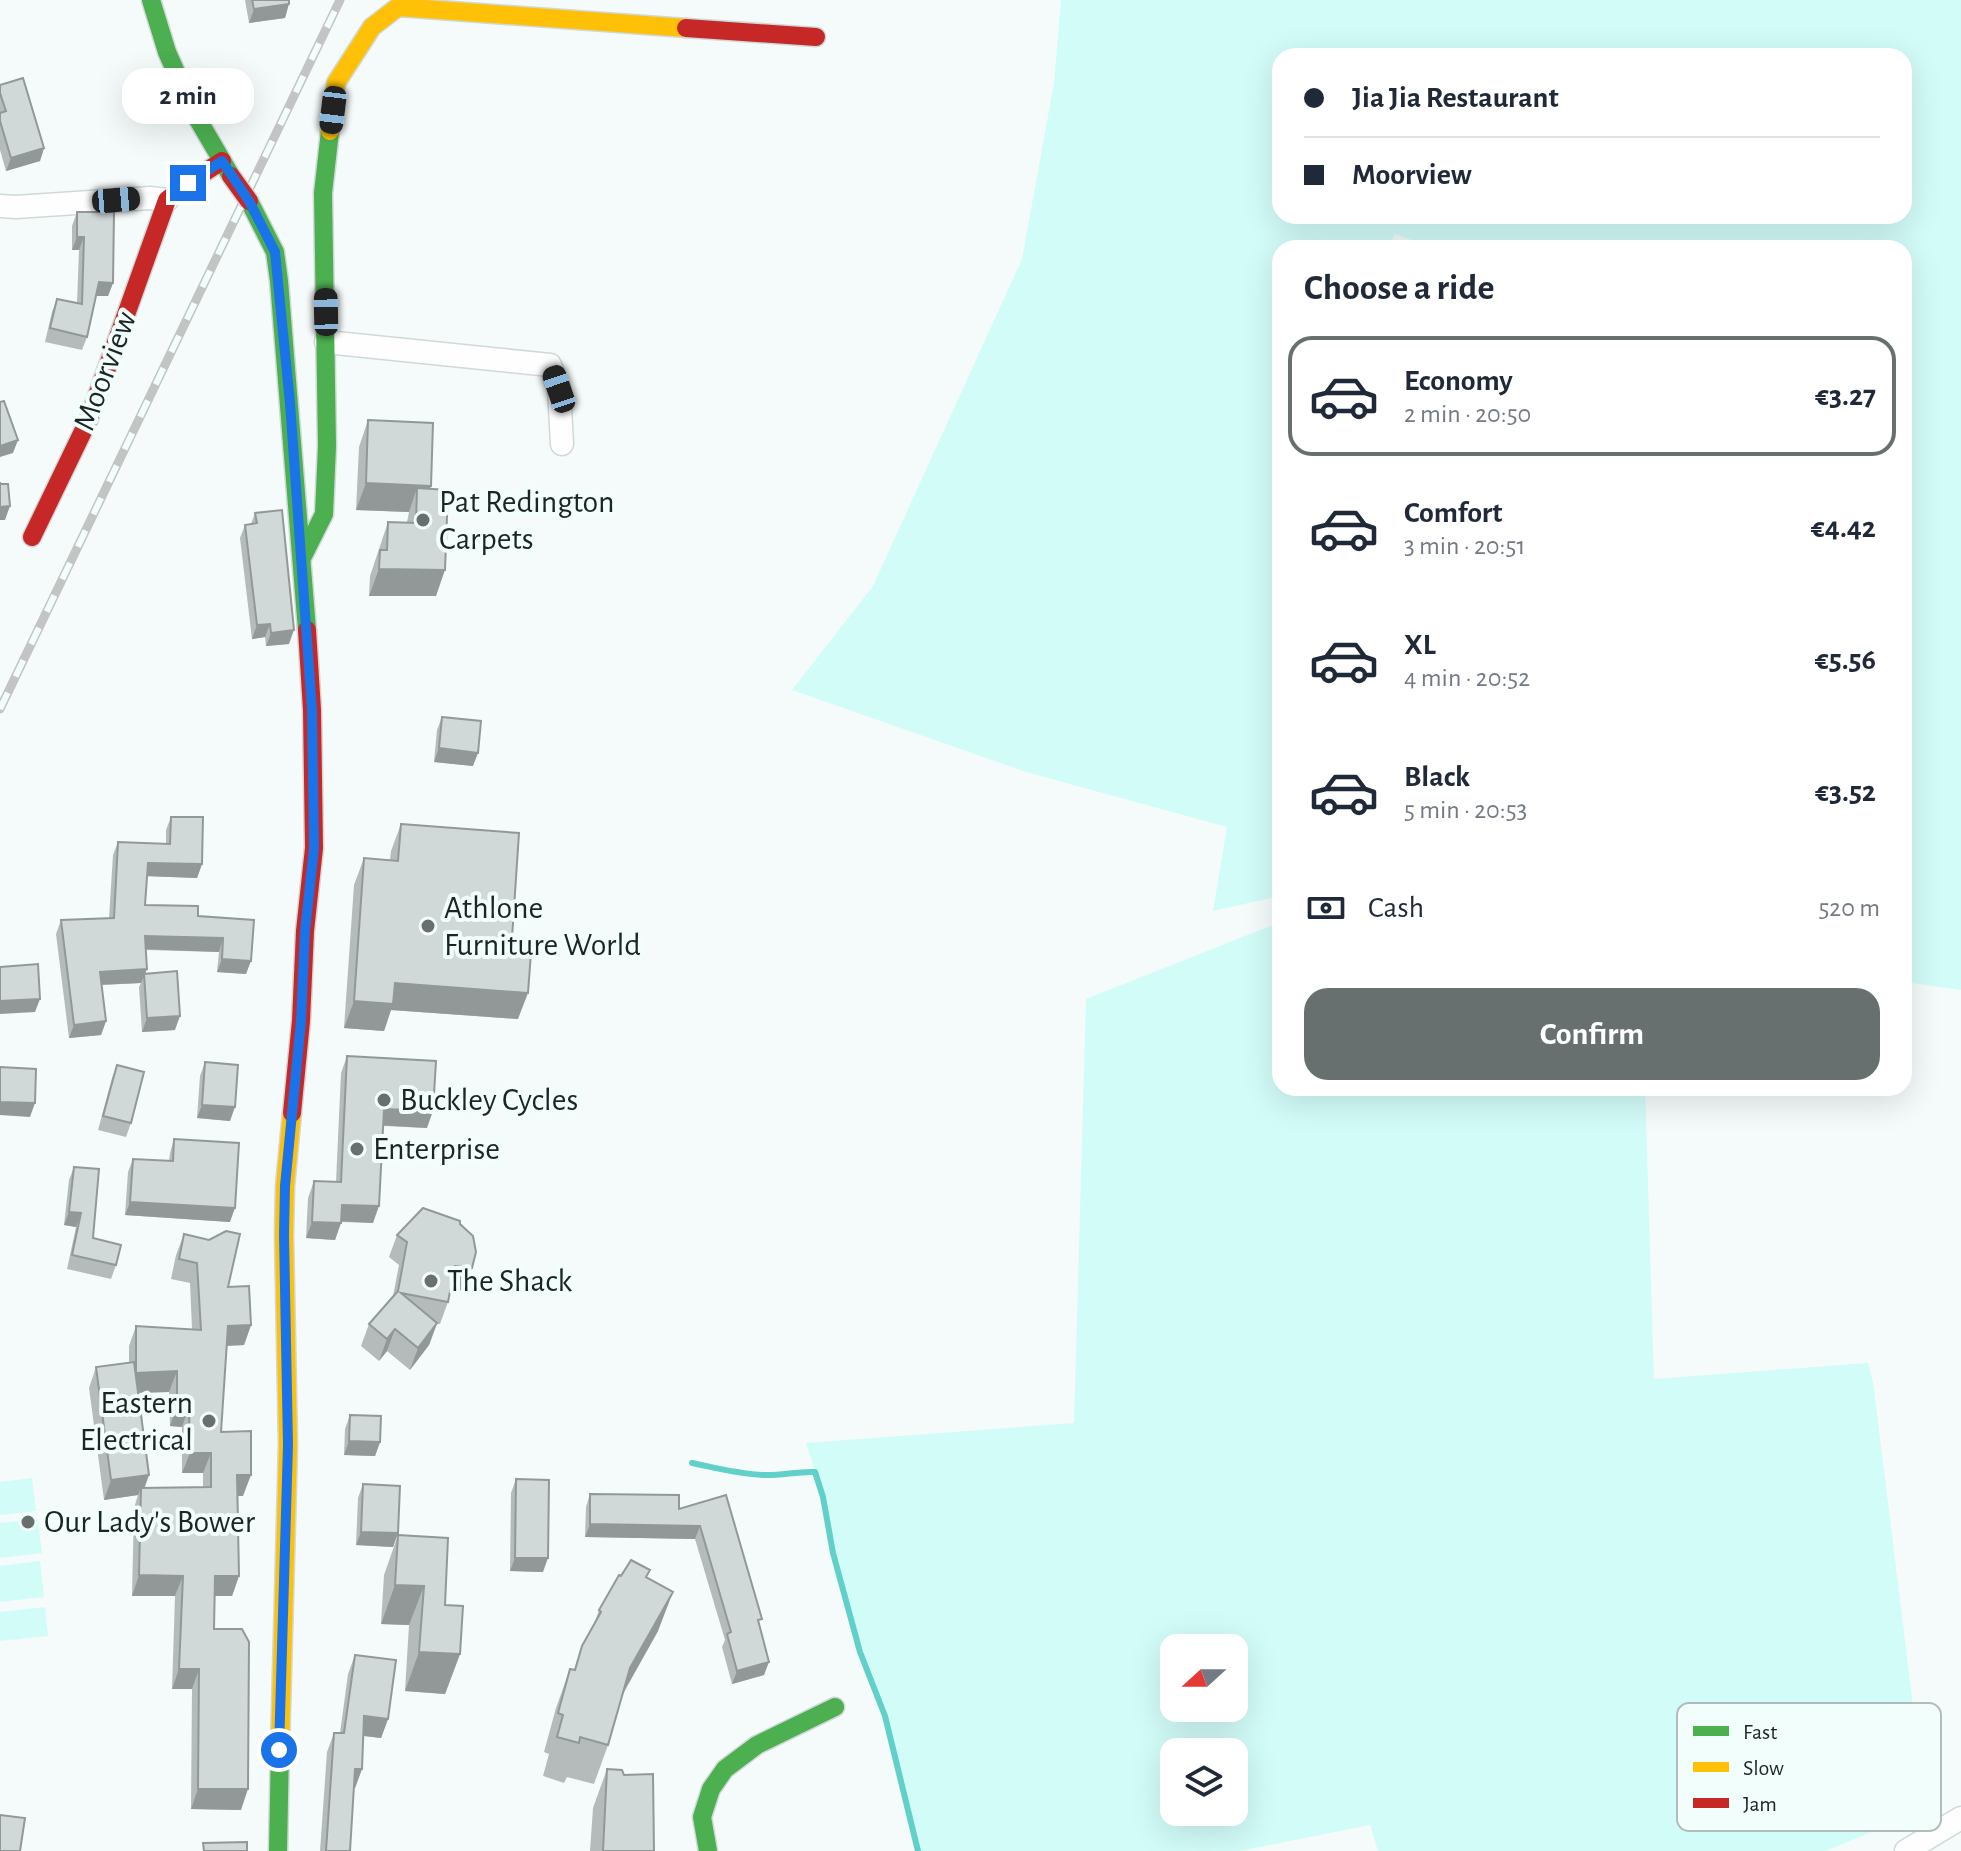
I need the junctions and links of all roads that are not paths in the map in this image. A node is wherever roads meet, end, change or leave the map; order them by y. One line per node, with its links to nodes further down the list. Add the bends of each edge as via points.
1 (151, 0): 3 (main road, via 193,111)
2 (816, 37): 6 (main road, via 398,7 372,27 336,83 323,193)
3 (227, 168): 4 (main road, via 188,183); 9 (main road, bridge, via 275,252)
4 (167, 200): 5 (street); 8 (main road, Moorview, via 88,421)
5 (0, 206)
6 (326, 342): 7 (street, via 550,365 559,389); 9 (main road, via 324,514)
7 (562, 444)
8 (32, 537)
9 (302, 558): 14 (main road, via 314,848 285,1186 288,1445)
10 (835, 1707): 15 (main road, via 757,1745 725,1769 702,1817)
11 (1961, 1818): 12 (street)
12 (1941, 1830)
13 (1939, 1831): 16 (street)
14 (278, 1851)
15 (708, 1851)
16 (1906, 1851)

